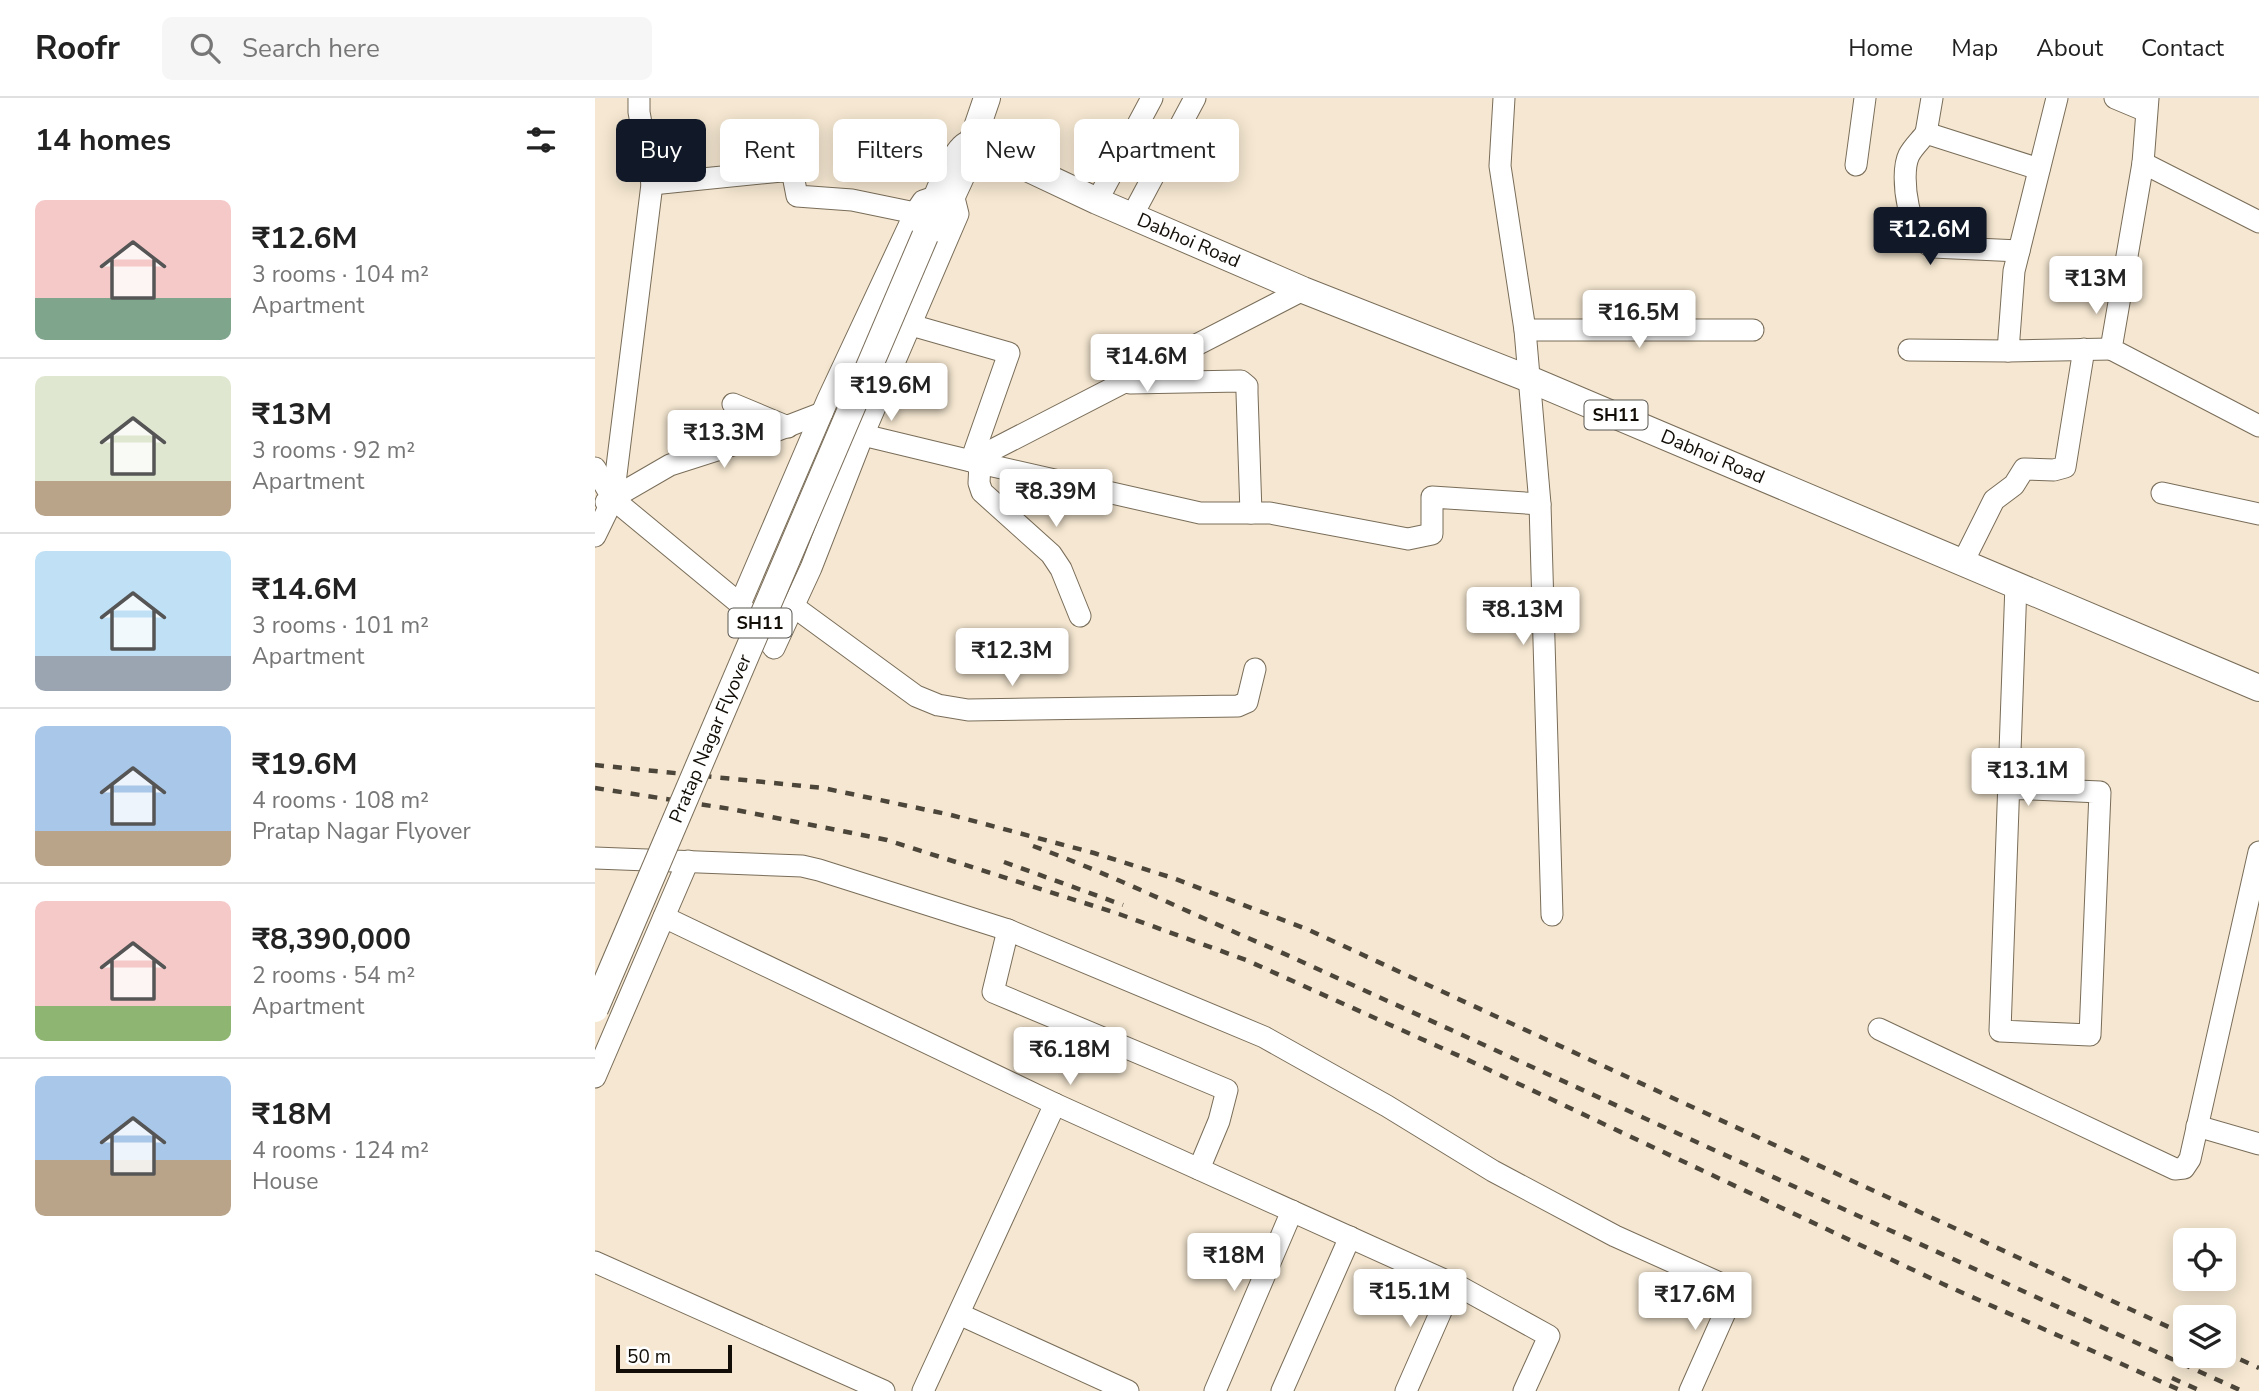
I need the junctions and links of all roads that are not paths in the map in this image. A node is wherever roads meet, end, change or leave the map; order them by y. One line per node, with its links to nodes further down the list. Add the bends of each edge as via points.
1 (639, 98): 18 (street)
2 (987, 98): 11 (main road, Pratap Nagar Flyover)
3 (1152, 98): 19 (street)
4 (1195, 98): 21 (street)
5 (1504, 98): 26 (street, via 1500,166)
6 (1865, 98): 15 (street)
7 (1933, 98): 12 (street)
8 (2057, 98): 16 (street)
9 (2115, 98): 10 (street)
10 (2147, 104): 14 (street)
11 (980, 119)
12 (1926, 133): 16 (street); 23 (street, via 1908,156 1906,196 1918,236 1933,247)
13 (961, 150): 20 (main road, Pratap Nagar Flyover)
14 (2143, 163): 22 (street); 29 (street)
15 (1856, 164)
16 (2039, 169): 23 (street)
17 (1057, 182): 19 (main road, Dabhoi Road / SH11)
18 (652, 184): 20 (street, via 792,170 797,196); 42 (street)
19 (1097, 201): 21 (main road, Dabhoi Road / SH11)
20 (934, 210): 25 (street, via 958,214); 35 (street); 64 (main road, Pratap Nagar Flyover / SH11, bridge)
21 (1132, 216): 24 (main road, Dabhoi Road / SH11)
22 (2259, 222)
23 (2019, 251): 31 (street)
24 (1303, 289): 32 (main road, Dabhoi Road / SH11); 33 (street)
25 (911, 326): 38 (street); 39 (street, via 1009,353)
26 (1525, 330): 27 (street); 32 (street)
27 (1753, 330)
28 (2084, 349): 29 (street); 31 (street); 47 (street, via 2065,467 2024,469 2014,485 1994,500)
29 (2111, 349): 37 (street)
30 (1909, 350): 31 (street)
31 (2008, 351)
32 (1529, 379): 43 (street); 47 (main road, Dabhoi Road / SH11)
33 (1122, 383): 39 (street); 44 (street, via 1241,381 1247,386)
34 (733, 404): 36 (street)
35 (821, 413): 36 (street); 49 (street)
36 (788, 426): 42 (street, via 670,465)
37 (2259, 426)
38 (863, 435): 39 (street); 50 (street)
39 (975, 462): 44 (street, via 1200,513); 51 (street, via 982,492 1051,554)
40 (595, 468): 42 (street)
41 (2162, 493): 45 (street)
42 (604, 503): 46 (street); 49 (street)
43 (1540, 504): 44 (street, via 1432,497 1431,534 1408,539); 60 (street)
44 (1251, 513)
45 (2259, 514)
46 (595, 536)
47 (1963, 562): 48 (main road, Dabhoi Road / SH11)
48 (2016, 584): 53 (main road, Dabhoi Road / SH11); 54 (street)
49 (740, 604): 50 (street, via 774,648)
50 (793, 606): 52 (street, via 916,696 968,710 1238,706 1247,702)
51 (1080, 616)
52 (1255, 669)
53 (2259, 688)
54 (2008, 788): 54 (street, via 2100,792 2090,1035 2000,1031)
55 (2259, 852): 59 (street)
56 (595, 858): 57 (street)
57 (647, 861): 58 (street); 63 (street)
58 (688, 862): 61 (street); 62 (street, via 811,868)
59 (2253, 905): 68 (street)
60 (1552, 915)
61 (664, 917): 66 (street); 67 (street)
62 (1008, 930): 70 (street, via 993,992 1227,1090); 83 (street, via 1264,1037 1493,1171 1615,1236 1735,1290)
63 (597, 971)
64 (595, 1009)
65 (1879, 1029): 68 (street, via 2175,1169 2184,1168 2190,1159)
66 (595, 1077)
67 (1055, 1104): 70 (street); 75 (street)
68 (2197, 1126): 69 (street)
69 (2259, 1144)
70 (1199, 1169): 71 (street)
71 (1292, 1211): 72 (street); 79 (street)
72 (1350, 1237): 74 (street); 80 (street)
73 (595, 1262): 76 (street)
74 (1453, 1284): 81 (street); 82 (street, via 1549,1336)
75 (959, 1314): 77 (street); 78 (street)
76 (884, 1391)
77 (923, 1391)
78 (1128, 1391)
79 (1215, 1391)
80 (1282, 1391)
81 (1406, 1391)
82 (1524, 1391)
83 (1690, 1391)

